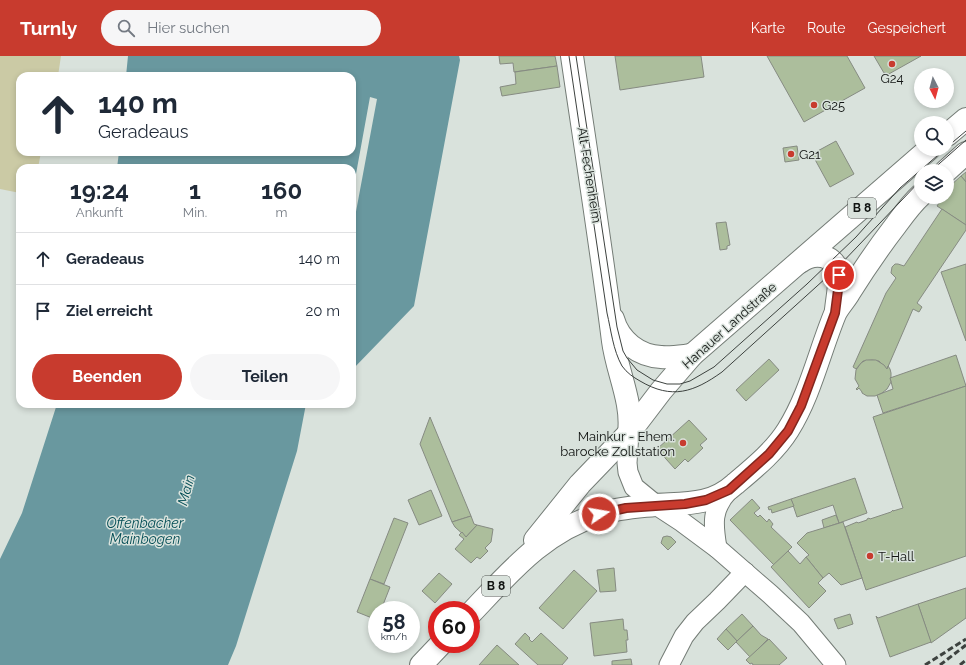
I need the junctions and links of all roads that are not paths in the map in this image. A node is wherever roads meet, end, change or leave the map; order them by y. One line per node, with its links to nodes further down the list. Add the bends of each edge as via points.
1 (572, 56): 9 (main road, Alt-Fechenheim)
2 (966, 119): 3 (main road)
3 (954, 129)
4 (966, 153): 6 (main road)
5 (922, 156): 8 (main road, Hanauer Landstraße / B 8)
6 (954, 164)
7 (914, 202): 10 (main road, Hanauer Landstraße / B 8, via 882,242)
8 (795, 266): 10 (main road, via 815,255 823,256 835,265 839,282); 11 (main road, Hanauer Landstraße / B 8)
9 (608, 295): 11 (main road, Alt-Fechenheim, via 617,330 631,346 649,356 663,358); 12 (main road, Alt-Fechenheim, via 616,358 627,402)
10 (835, 313): 13 (main road, Hanauer Landstraße / B 8, via 801,406 788,431 769,454)
11 (692, 355): 12 (main road, Hanauer Landstraße / B 8)
12 (630, 433): 14 (street, via 627,464 630,479 637,490); 16 (main road, Hanauer Landstraße / B 8, via 580,484)
13 (729, 490): 14 (main road, Hanauer Landstraße / B 8, via 696,503); 15 (street, via 714,514)
14 (656, 505): 15 (street); 16 (main road, Hanauer Landstraße / B 8, via 608,512 578,521)
15 (717, 548): 17 (street)
16 (522, 559): 18 (main road, Hanauer Landstraße / B 8)
17 (745, 572): 21 (street, via 695,622 684,636); 22 (street, via 801,623)
18 (480, 603)
19 (432, 653): 20 (main road)
20 (421, 665)
21 (669, 665)
22 (836, 665)

